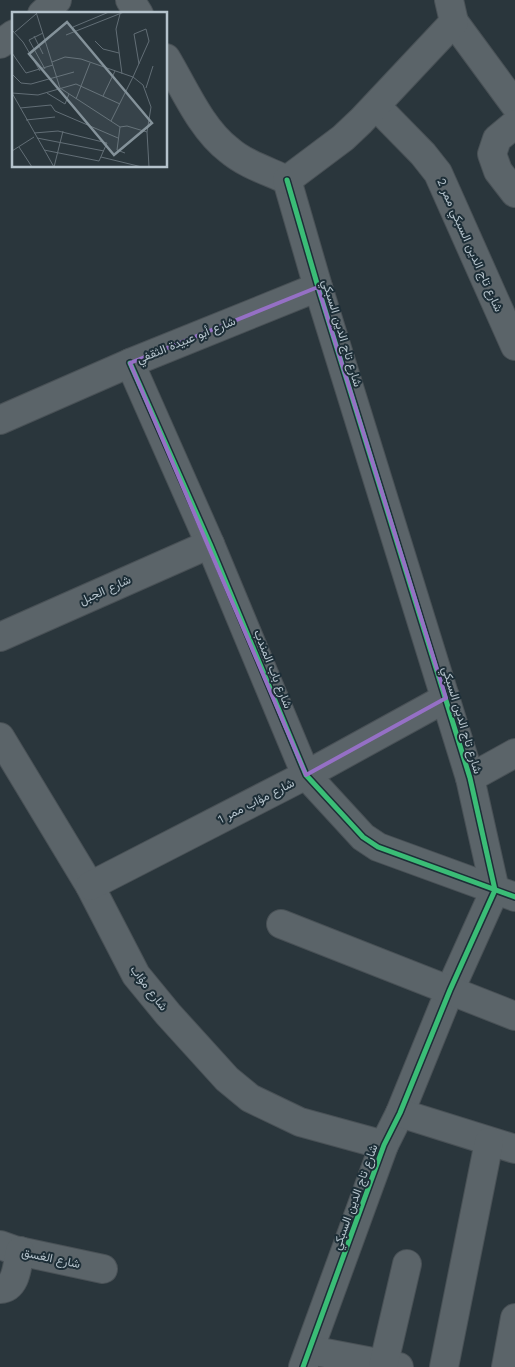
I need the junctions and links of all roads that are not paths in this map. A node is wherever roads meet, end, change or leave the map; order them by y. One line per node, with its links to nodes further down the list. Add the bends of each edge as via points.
1 (57, 0): 4 (street)
2 (130, 0): 5 (street)
3 (451, 11): 9 (street); 10 (street)
4 (44, 12)
5 (138, 12)
6 (12, 35): 7 (street)
7 (0, 44)
8 (168, 61): 12 (street, via 217,141 245,160)
9 (376, 106): 12 (street, via 343,138); 15 (street, شارع تاج الدين السبكي ممر 2, via 438,173)
10 (515, 106)
11 (515, 124): 13 (street, via 497,139 492,154 498,171)
12 (287, 180): 14 (street, شارع تاج الدين السبكي)
13 (515, 193)
14 (318, 287): 16 (street, شارع أبو عبيدة الثقفي); 20 (street, شارع تاج الدين السبكي)
15 (515, 346)
16 (130, 363): 17 (street, شارع أبو عبيدة الثقفي); 18 (street, شارع باب المندب)
17 (0, 420)
18 (210, 544): 19 (street, شارع الجبل); 23 (street, شارع باب المندب)
19 (0, 637)
20 (446, 698): 23 (street, شارع مؤاب ممر 1); 24 (street, شارع تاج الدين السبكي)
21 (0, 736): 25 (street, شارع مؤاب)
22 (515, 753): 24 (street)
23 (306, 775): 25 (street, شارع مؤاب ممر 1); 26 (street, شارع باب المندب, via 364,837 378,847)
24 (470, 778): 26 (street, شارع تاج الدين السبكي)
25 (90, 886): 32 (street, شارع مؤاب, via 136,975 227,1079 250,1098 300,1122)
26 (505, 894): 28 (street, شارع تاج الدين السبكي)
27 (281, 924): 28 (street)
28 (450, 990): 29 (street); 30 (street, شارع تاج الدين السبكي)
29 (515, 1016)
30 (400, 1113): 31 (street); 32 (street, شارع تاج الدين السبكي)
31 (489, 1142): 33 (street); 41 (street)
32 (384, 1145): 39 (street, شارع تاج الدين السبكي)
33 (515, 1149)
34 (10, 1248): 36 (street, شارع الغسق); 37 (street, via 15,1278)
35 (406, 1264): 40 (street)
36 (103, 1269)
37 (0, 1290)
38 (515, 1318): 42 (street)
39 (306, 1359): 40 (street)
40 (388, 1366)
41 (444, 1367)
42 (506, 1367)

